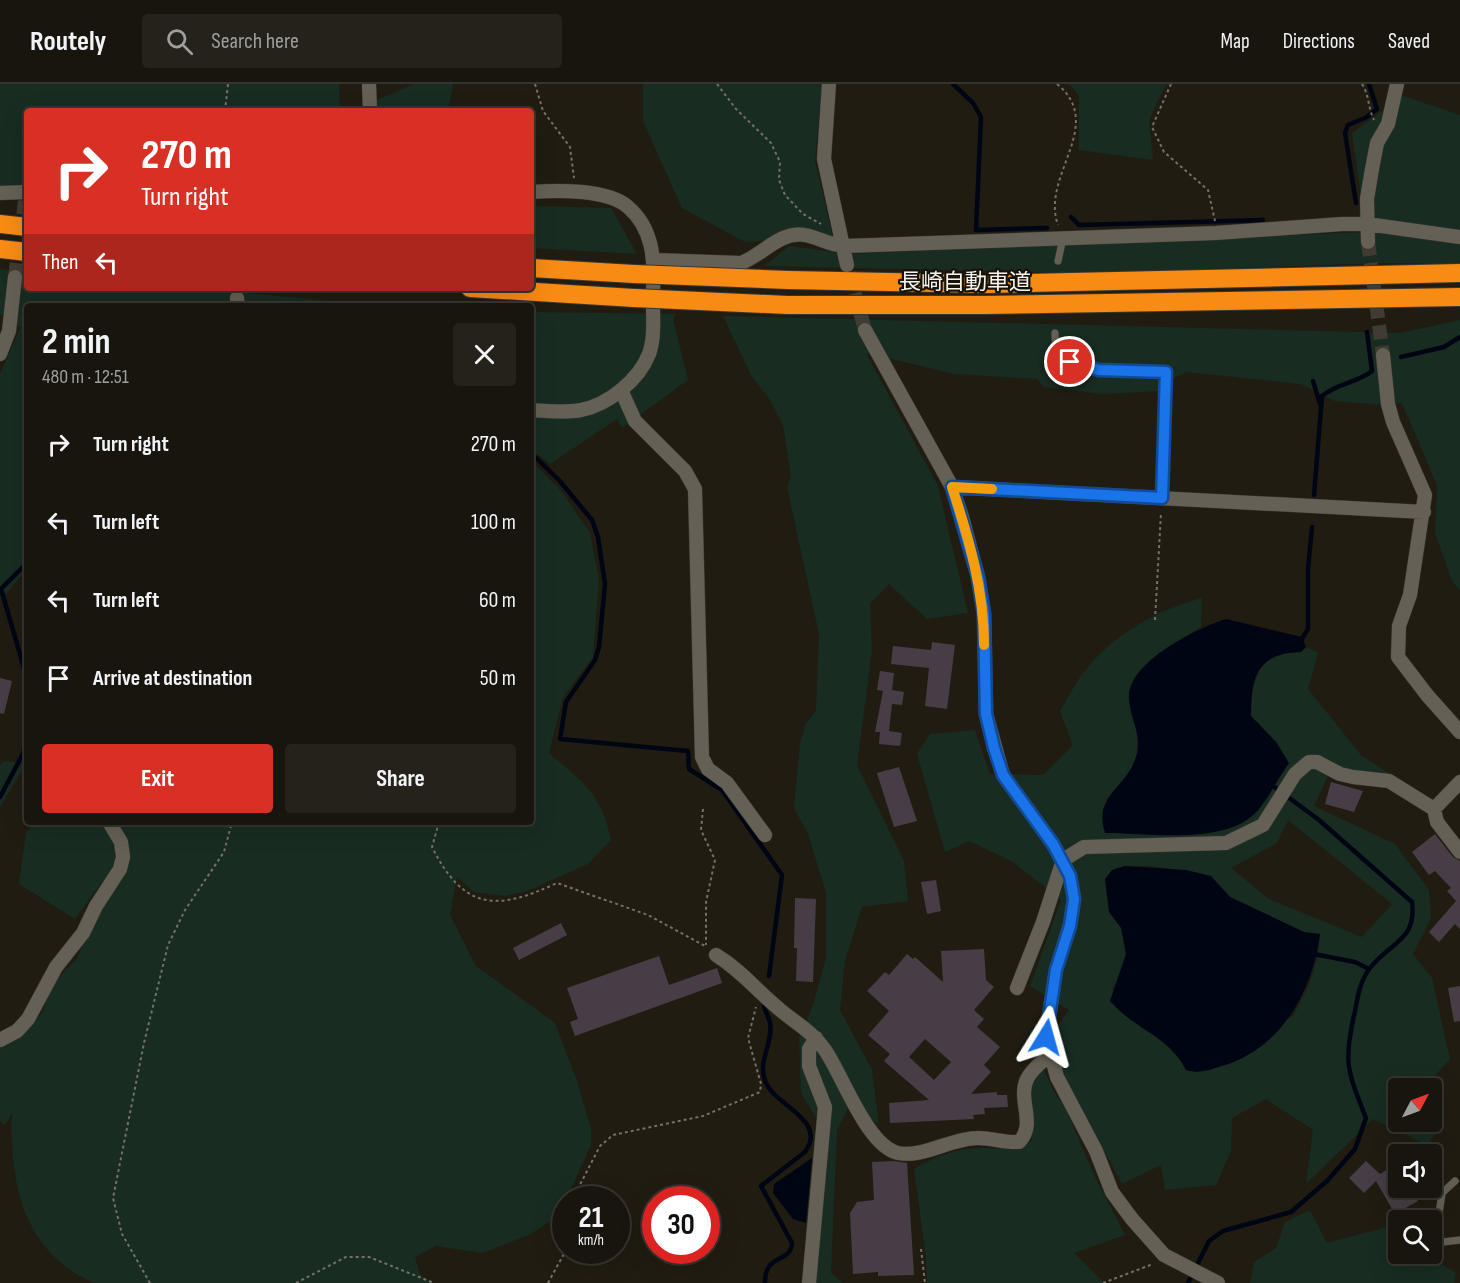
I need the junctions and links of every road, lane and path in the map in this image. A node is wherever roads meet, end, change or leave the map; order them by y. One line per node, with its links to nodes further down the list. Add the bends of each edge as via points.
1 (228, 84): 10 (path)
2 (369, 84): 11 (street)
3 (535, 84): 15 (path, via 543,111 570,147)
4 (717, 84): 19 (path, via 736,109 771,142 780,162 779,180 785,195 803,214)
5 (829, 84): 25 (street, via 824,159)
6 (1057, 84): 23 (path, via 1070,95 1078,117 1052,210)
7 (1171, 84): 17 (path, via 1152,127 1164,152 1208,190)
8 (1362, 84): 12 (path)
9 (1398, 84): 20 (street, via 1388,124 1377,143 1367,199)
10 (225, 108)
11 (370, 108)
12 (1376, 124)
13 (0, 192): 16 (street)
14 (534, 192): 15 (street)
15 (575, 193): 28 (street, via 610,196 628,207 645,229)
16 (24, 195)
17 (1215, 213)
18 (0, 224): 21 (highway)
19 (822, 224)
20 (1367, 224): 22 (street); 23 (street); 24 (street)
21 (24, 227)
22 (1460, 237)
23 (1063, 238): 25 (street); 29 (lane)
24 (1368, 242)
25 (845, 246): 28 (street, via 830,246 804,235 778,239 741,263); 30 (street)
26 (0, 249): 27 (highway)
27 (24, 252)
28 (655, 260): 40 (street, via 649,354)
29 (1058, 261)
30 (847, 265)
31 (534, 268): 32 (highway, 長崎自動車道, bridge, via 988,284)
32 (1460, 273)
33 (15, 277): 38 (street, via 9,331)
34 (519, 291): 35 (highway, 長崎自動車道, bridge, via 787,305)
35 (1460, 297)
36 (865, 330): 42 (street)
37 (1055, 333): 43 (lane, via 1057,350 1070,362 1099,370 1166,372)
38 (0, 354)
39 (1383, 355): 44 (street, via 1388,404 1425,495)
40 (621, 390): 41 (street, via 597,406 580,411); 53 (street, via 635,421 685,471 695,489 702,757 708,769 728,783)
41 (534, 410)
42 (952, 487): 43 (street); 55 (street, via 980,586 986,714 994,748 1003,775)
43 (1162, 498): 44 (street); 45 (path)
44 (1424, 512): 46 (street, via 1410,595 1399,626 1398,657)
45 (1155, 620)
46 (1460, 732)
47 (1460, 782): 49 (street)
48 (702, 809): 56 (path, via 701,830 715,860 706,902)
49 (1434, 809): 54 (street, via 1437,822); 55 (street, via 1389,781 1340,774 1317,762 1303,765 1256,831 1226,843 1084,846)
50 (111, 825): 60 (street, via 121,842 120,868 83,933 56,967 28,1019)
51 (231, 825): 69 (path, via 224,852 185,910 168,945 115,1186 113,1198 122,1234)
52 (438, 825): 56 (path, via 432,847 444,870 466,894 490,901 524,898 557,883 648,915)
53 (765, 835)
54 (1460, 852)
55 (1063, 860): 57 (street); 61 (street, via 1074,899 1056,970 1046,1037)
56 (711, 951): 58 (street, via 739,969)
57 (1017, 988)
58 (760, 993): 59 (street); 63 (path, via 748,1038 760,1092 704,1116 613,1135 600,1146)
59 (816, 1038): 61 (street, via 873,1135 896,1153 913,1154 978,1138 1019,1142 1028,1128 1026,1080); 73 (street, via 809,1049 809,1066 825,1107)
60 (0, 1040)
61 (1050, 1054): 66 (street, via 1057,1077 1096,1150 1112,1192)
62 (1455, 1181): 64 (lane, via 1442,1193 1436,1234 1443,1242)
63 (579, 1186)
64 (1460, 1240)
65 (921, 1250): 74 (path)
66 (1164, 1255): 68 (street); 75 (path, via 1158,1262)
67 (558, 1264): 72 (path)
68 (1212, 1280)
69 (150, 1283)
70 (296, 1283): 71 (path, via 346,1257 369,1257)
71 (434, 1283)
72 (548, 1283)
73 (809, 1283)
74 (925, 1283)
75 (1103, 1283)

